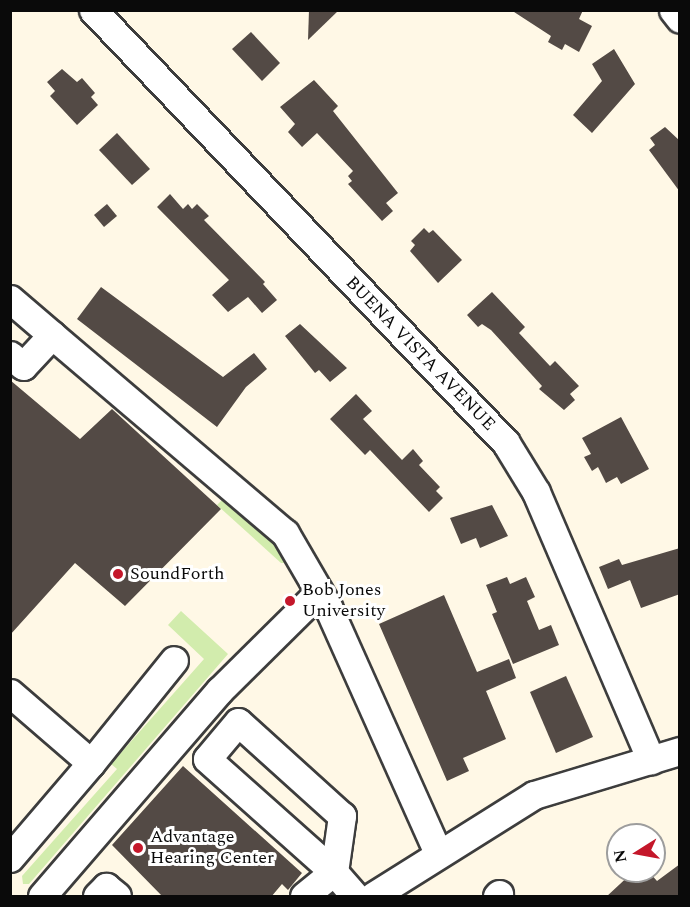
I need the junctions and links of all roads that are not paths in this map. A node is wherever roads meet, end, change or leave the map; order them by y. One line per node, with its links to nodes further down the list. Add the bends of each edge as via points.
1 (93, 10): 11 (street, BUENA VISTA AVENUE, via 506,443 536,492)
2 (673, 10): 3 (street)
3 (680, 19)
4 (10, 299): 5 (street)
5 (52, 335): 6 (street, via 23,366); 7 (street, via 285,533)
6 (10, 356)
7 (319, 592): 13 (street); 17 (street, via 220,690)
8 (174, 660): 12 (street)
9 (10, 693): 12 (street)
10 (680, 751): 11 (street)
11 (651, 760): 13 (street, via 534,795)
12 (91, 763): 14 (street)
13 (438, 853): 16 (street)
14 (10, 858)
15 (334, 872): 15 (street, via 207,759 238,722 342,816); 20 (street); 21 (street)
16 (384, 894)
17 (42, 897)
18 (97, 897): 19 (street, via 106,887)
19 (117, 897)
20 (304, 897)
21 (355, 897)

